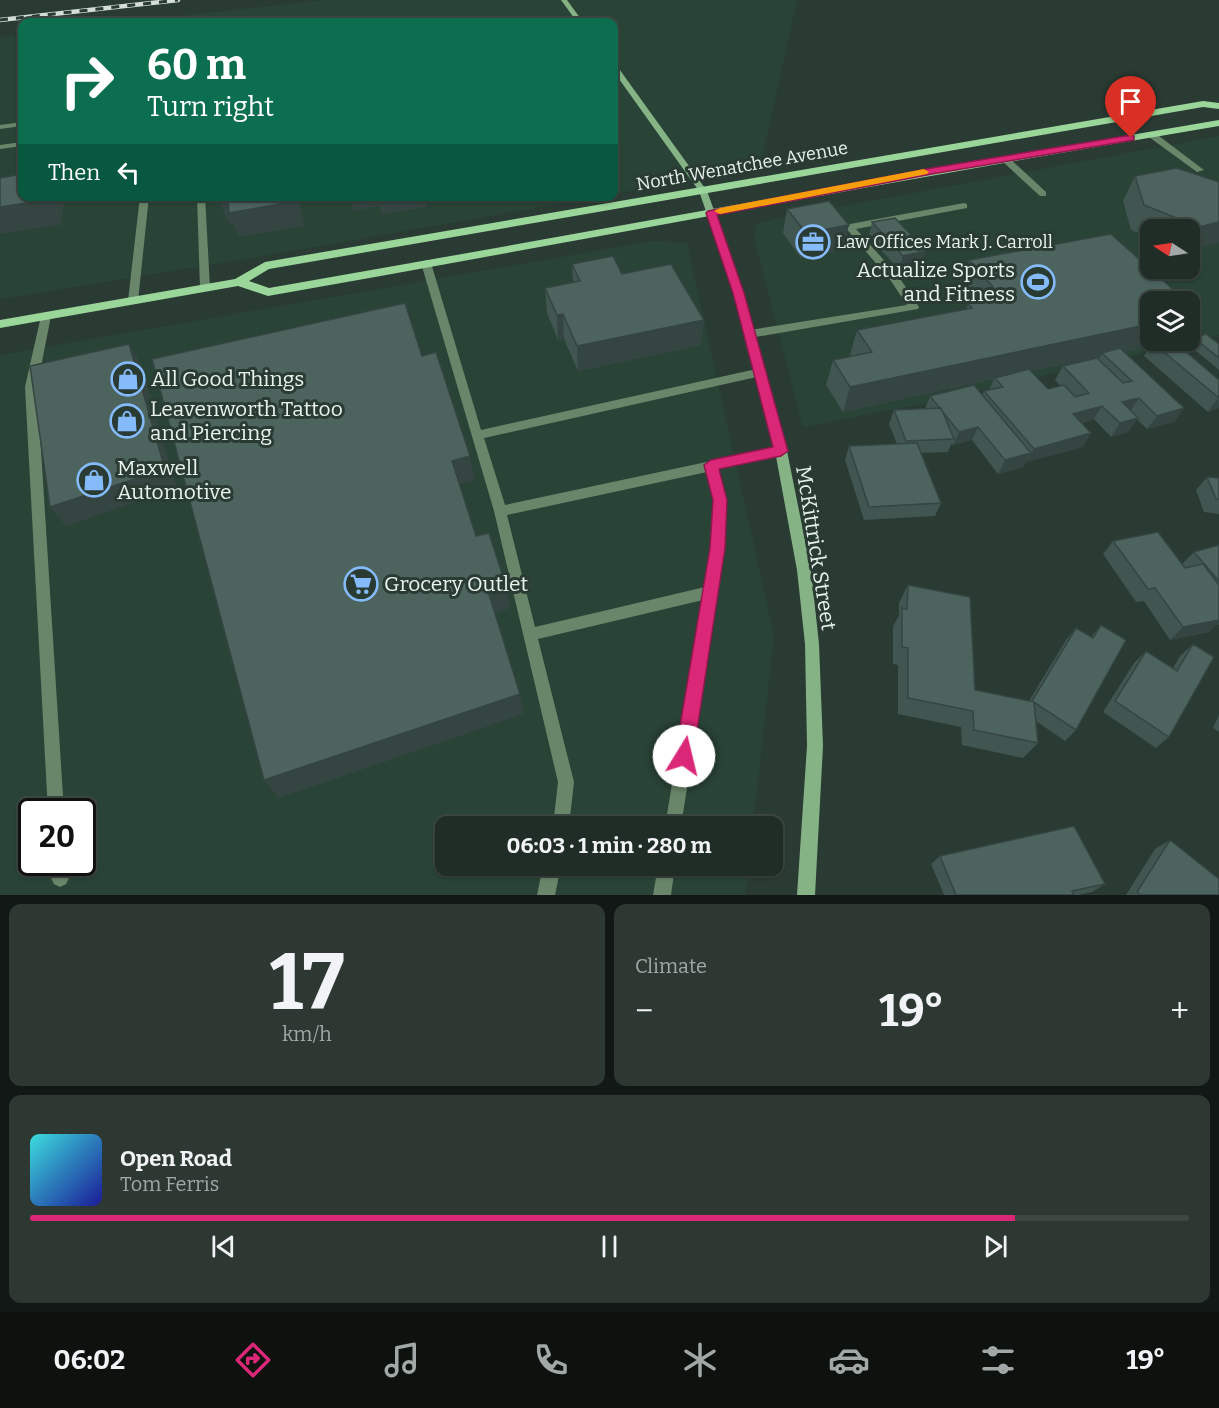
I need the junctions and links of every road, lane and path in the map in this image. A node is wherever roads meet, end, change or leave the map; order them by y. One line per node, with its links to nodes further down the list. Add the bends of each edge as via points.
1 (564, 0): 2 (street)
2 (577, 18)
3 (618, 74): 13 (street, McKittrick Street)
4 (1219, 106): 13 (main road, North Wenatchee Avenue, via 1203,104)
5 (1219, 123): 8 (main road, North Wenatchee Avenue)
6 (18, 125): 7 (lane)
7 (0, 127)
8 (1152, 135): 11 (main road, North Wenatchee Avenue); 12 (lane)
9 (18, 145): 10 (lane)
10 (0, 147)
11 (1005, 159): 14 (lane); 18 (main road, North Wenatchee Avenue)
12 (1200, 170)
13 (703, 191): 18 (street, McKittrick Street); 20 (main road, North Wenatchee Avenue, via 266,266)
14 (1043, 194)
15 (144, 201): 22 (lane)
16 (201, 201): 21 (lane)
17 (963, 206): 25 (lane, via 850,227 914,307)
18 (711, 213): 19 (main road, North Wenatchee Avenue); 25 (street, McKittrick Street)
19 (426, 263): 20 (main road, North Wenatchee Avenue, via 268,292); 27 (lane)
20 (239, 282): 21 (main road, North Wenatchee Avenue)
21 (205, 288): 22 (main road, North Wenatchee Avenue)
22 (133, 301): 23 (main road, North Wenatchee Avenue)
23 (46, 316): 24 (main road, North Wenatchee Avenue); 33 (lane, via 31,387)
24 (0, 324)
25 (750, 334): 26 (street, McKittrick Street)
26 (761, 372): 27 (lane); 28 (street, McKittrick Street)
27 (477, 435): 30 (lane)
28 (781, 451): 29 (lane); 40 (street, McKittrick Street, via 804,570 812,644 815,746)
29 (711, 465): 30 (lane); 31 (lane, via 720,500 718,548)
30 (500, 511): 32 (lane)
31 (710, 592): 32 (lane); 35 (lane)
32 (530, 635): 34 (lane, via 566,782)
33 (55, 798)
34 (562, 816)
35 (675, 816)
36 (550, 876): 38 (lane)
37 (665, 876): 39 (lane)
38 (546, 895)
39 (662, 895)
40 (806, 895)

